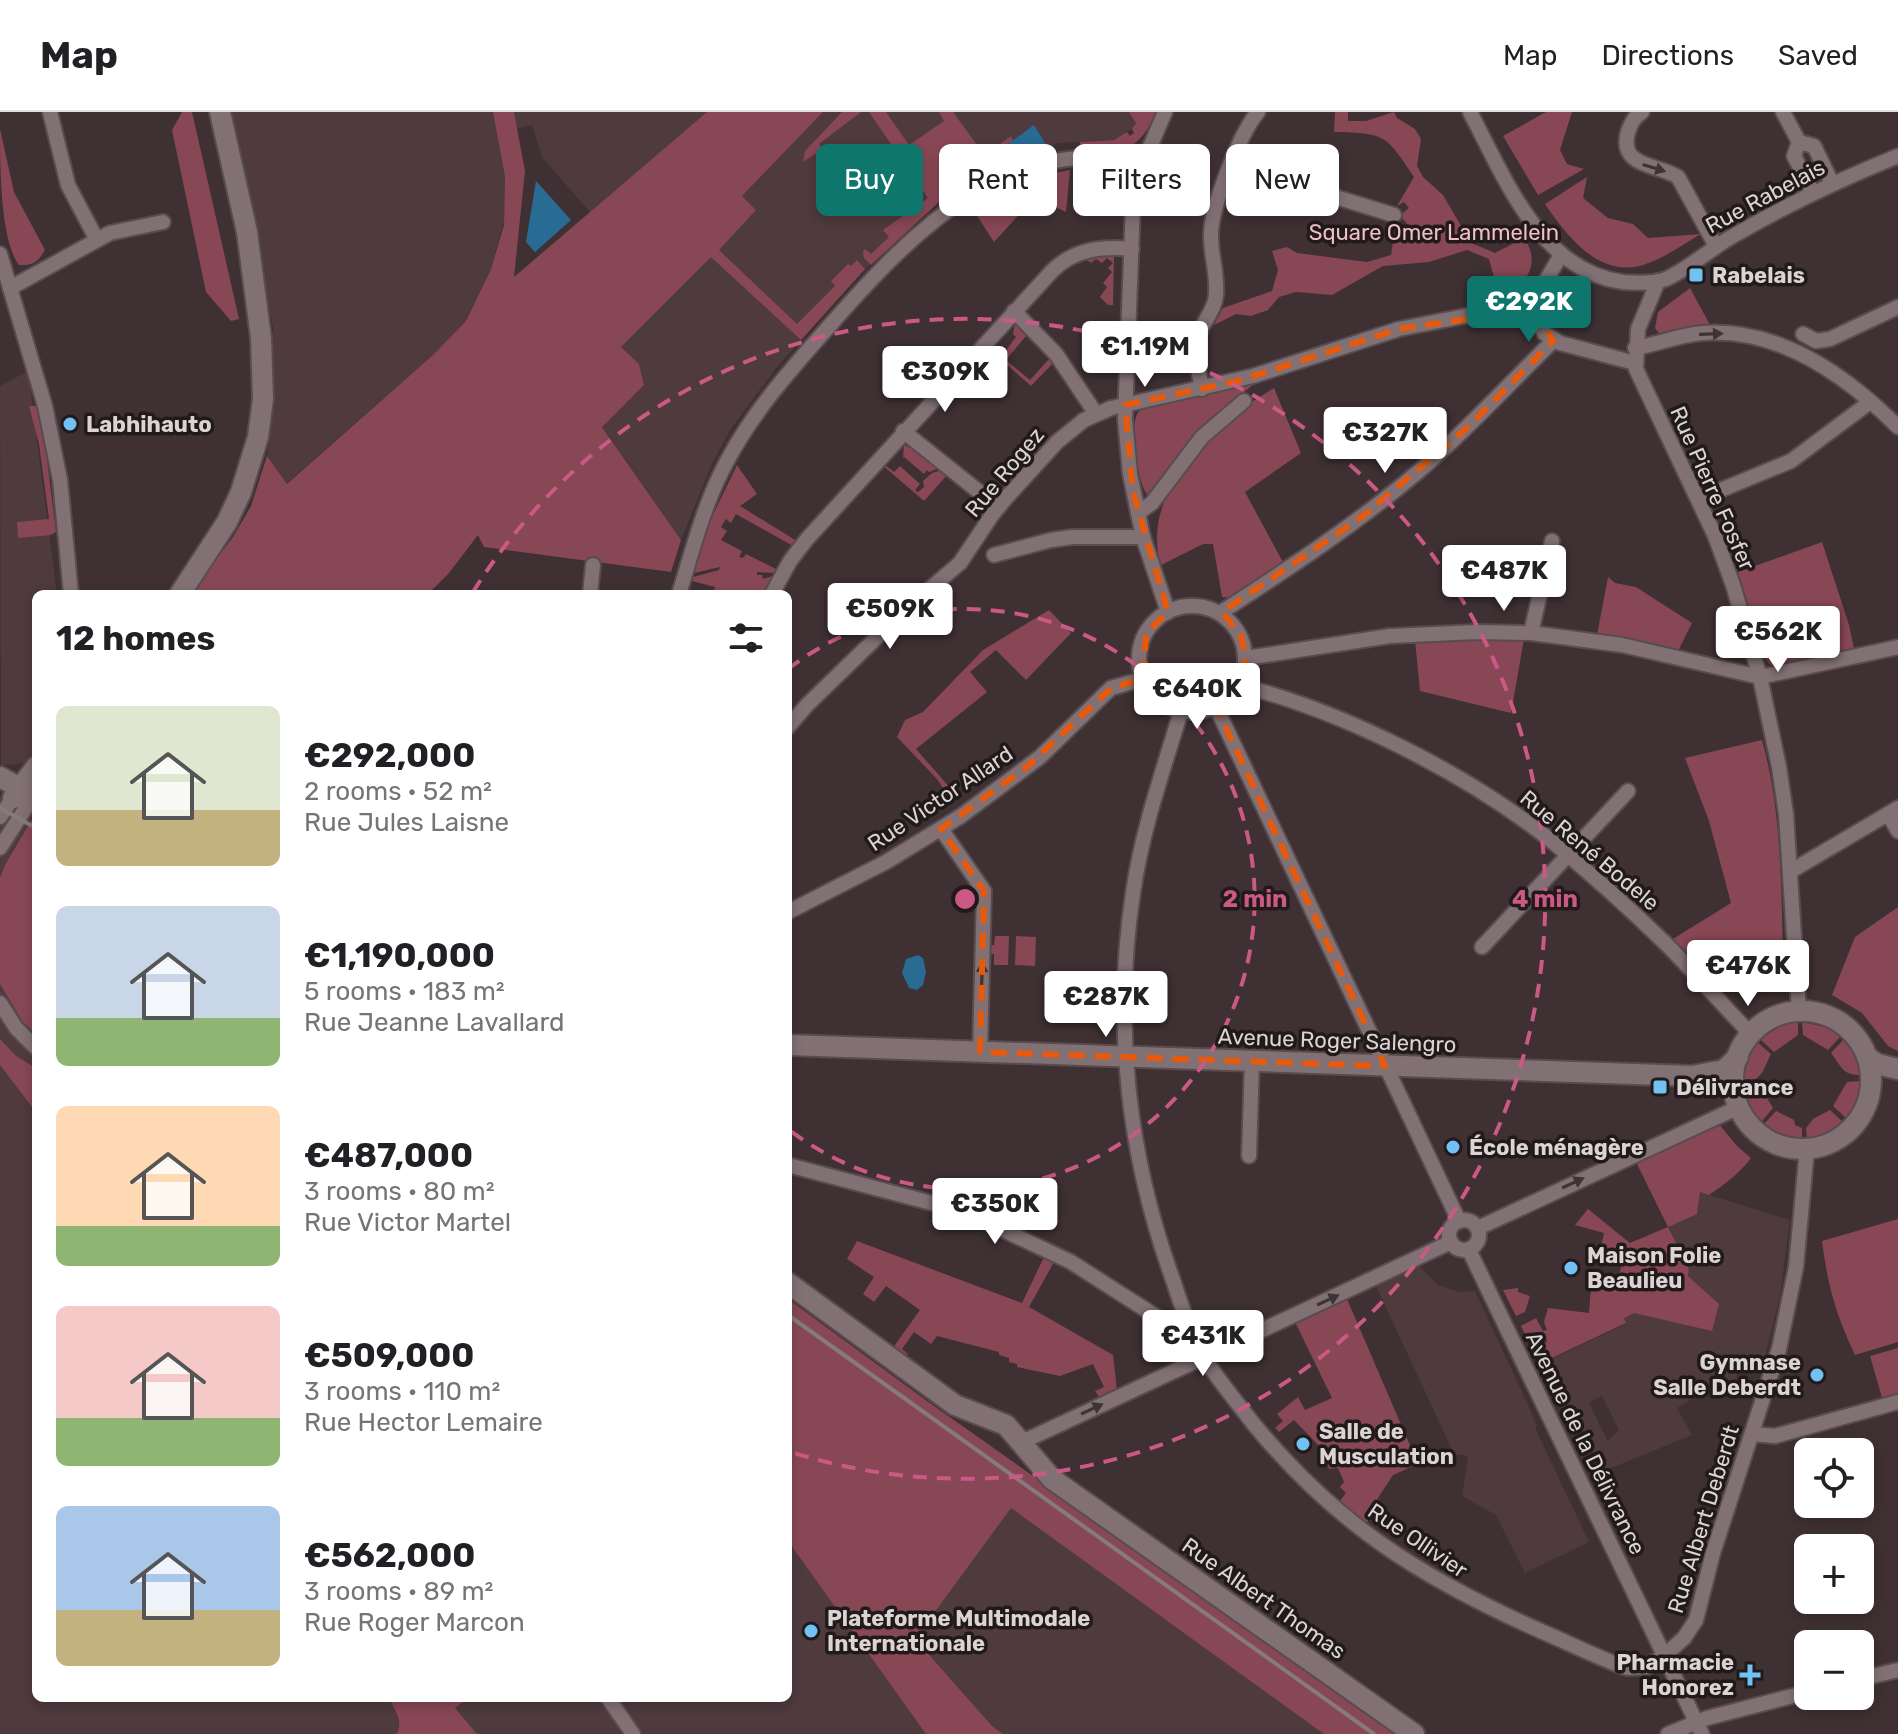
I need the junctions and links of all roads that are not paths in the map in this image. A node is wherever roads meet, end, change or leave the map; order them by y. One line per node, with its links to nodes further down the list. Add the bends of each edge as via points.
1 (66, 112): 9 (street)
2 (207, 112): 35 (street)
3 (220, 112): 35 (street, via 247,232)
4 (1165, 112): 11 (street)
5 (1258, 112): 12 (street)
6 (1470, 112): 26 (street, via 1524,209)
7 (1642, 112): 23 (street, one-way to 23, via 1628,132 1631,157 1678,177)
8 (1783, 112): 10 (street)
9 (50, 114): 22 (street, via 68,185)
10 (1799, 142): 15 (street, via 1814,146); 17 (street, via 1794,156)
11 (1151, 144)
12 (1240, 144)
13 (1898, 156): 15 (street, Rue Rabelais)
14 (1073, 160): 55 (street, via 1039,164 971,192 855,296 786,375 725,464)
15 (1832, 183): 17 (street, Rue Rabelais)
16 (1226, 184): 36 (street, via 1211,230 1216,295 1197,337)
17 (1813, 193): 23 (street, Rue Rabelais)
18 (1339, 198): 19 (street)
19 (1394, 215)
20 (1133, 216): 24 (street)
21 (163, 222): 22 (street, via 117,230)
22 (97, 240): 28 (street)
23 (1716, 246): 27 (street, Rue Rabelais)
24 (1132, 249): 31 (street, via 1094,249 1065,260); 39 (street)
25 (0, 254): 28 (street)
26 (1561, 255): 27 (street, via 1603,278); 30 (street, via 1540,288)
27 (1658, 281): 34 (street, via 1640,320)
28 (10, 288): 51 (street, via 55,455)
29 (1898, 307): 32 (street, via 1830,339 1816,341)
30 (1536, 309): 33 (street, via 1540,326); 36 (street, Rue Rogez, via 1407,327)
31 (1014, 311): 40 (street, via 1056,354); 42 (street)
32 (1803, 334)
33 (1553, 341): 34 (street); 58 (street, via 1398,489)
34 (1635, 356): 38 (street, one-way to 38, via 1704,333 1750,337 1815,362); 43 (street, Rue Pierre Fosfer, via 1638,376)
35 (263, 365): 47 (street, via 254,454)
36 (1202, 389): 39 (street, Rue Rogez)
37 (1244, 401): 45 (street, via 1202,437 1152,503)
38 (1870, 402): 41 (street); 43 (street, via 1791,461)
39 (1125, 405): 40 (street, Rue Rogez); 45 (street)
40 (1096, 414): 44 (street, Rue Rogez, via 1063,436)
41 (1898, 427)
42 (903, 431): 44 (street); 56 (street, via 799,548)
43 (1699, 499): 62 (street, Rue Pierre Fosfer, via 1733,585)
44 (998, 507): 67 (street, Rue Rogez, via 953,571)
45 (1138, 513): 46 (street)
46 (1143, 537): 49 (street, via 1084,536); 57 (street)
47 (216, 539): 52 (street); 53 (street)
48 (1552, 541): 59 (street)
49 (994, 555)
50 (593, 565): 54 (street)
51 (71, 590)
52 (173, 590)
53 (183, 590)
54 (590, 590)
55 (680, 590)
56 (774, 590)
57 (1168, 612): 58 (street, via 1189,606); 63 (street, via 1155,621 1140,648)
58 (1220, 613): 61 (street, via 1237,629)
59 (1531, 633): 61 (street, via 1390,636); 62 (street, via 1622,645)
60 (1898, 647): 62 (street)
61 (1246, 658): 64 (street)
62 (1760, 677): 78 (street, Rue Pierre Fosfer, via 1779,767)
63 (1143, 679): 66 (street, via 1159,700); 74 (street, Rue Victor Allard, via 1111,688 1040,757)
64 (1239, 685): 65 (street); 77 (street, Rue René Bodele, via 1329,715 1420,758 1501,805)
65 (1216, 707): 66 (street); 93 (street)
66 (1181, 711): 89 (street, Rue Ollivier, via 1150,812 1134,888)
67 (792, 718)
68 (0, 777): 71 (street)
69 (32, 778): 71 (street)
70 (1628, 791): 77 (street)
71 (25, 798): 73 (street); 76 (street)
72 (1893, 811): 75 (street); 78 (street)
73 (0, 817)
74 (941, 829): 79 (street, Rue Victor Allard, via 886,862); 88 (street, one-way to 74, via 984,891)
75 (1898, 831)
76 (0, 848)
77 (1568, 856): 80 (street); 84 (street, Rue René Bodele, via 1664,942)
78 (1791, 871): 82 (street, Rue Pierre Fosfer)
79 (792, 905)
80 (1482, 947)
81 (0, 1003): 86 (street)
82 (1799, 1012): 84 (street, via 1773,1018); 91 (street, via 1840,1023)
83 (0, 1022): 87 (street)
84 (1751, 1034): 90 (street)
85 (792, 1045): 88 (street, Avenue Roger Salengro)
86 (32, 1046)
87 (32, 1049)
88 (980, 1052): 89 (street, Avenue Roger Salengro)
89 (1125, 1057): 92 (street, Avenue Roger Salengro); 106 (street, Rue Ollivier, via 1141,1173)
90 (1738, 1057): 95 (street, Avenue Roger Salengro, via 1724,1070); 97 (street)
91 (1867, 1057): 94 (street); 96 (street)
92 (1252, 1061): 93 (street, Avenue Roger Salengro); 99 (street)
93 (1385, 1066): 95 (street, Avenue Roger Salengro); 101 (street)
94 (1898, 1072): 96 (street)
95 (1692, 1076): 97 (street, Avenue Roger Salengro, via 1730,1088)
96 (1870, 1089): 98 (street, via 1852,1128 1832,1143)
97 (1737, 1102): 98 (street, via 1753,1129 1769,1141); 102 (street, one-way to 97)
98 (1807, 1149): 109 (street, Rue Albert Deberdt, via 1794,1279)
99 (1249, 1156)
100 (792, 1166): 106 (street, via 980,1219 1071,1262 1168,1324)
101 (1459, 1221): 102 (street); 103 (street, via 1449,1232)
102 (1478, 1228): 104 (street, via 1479,1238)
103 (1451, 1242): 104 (street); 107 (street, one-way to 103)
104 (1469, 1250): 111 (street, Avenue de la Délivrance)
105 (792, 1286): 110 (street, Rue Albert Thomas, via 962,1409 1001,1422)
106 (1191, 1331): 107 (street, Rue Ollivier)
107 (1204, 1357): 110 (street, one-way to 107); 111 (street, Rue Ollivier, via 1262,1434 1314,1489 1420,1571 1493,1610 1620,1665 1640,1668)
108 (1898, 1402): 109 (street, via 1775,1436)
109 (1752, 1434): 111 (street, Rue Albert Deberdt, via 1693,1627)
110 (1027, 1440): 118 (street, Rue Albert Thomas, via 1047,1474)
111 (1664, 1656): 116 (street, Avenue de la Délivrance)
112 (1898, 1670): 113 (street)
113 (1874, 1676)
114 (1794, 1697): 116 (street)
115 (611, 1702): 117 (street)
116 (1699, 1728): 119 (street)
117 (633, 1734)
118 (1414, 1734)
119 (1668, 1734)

